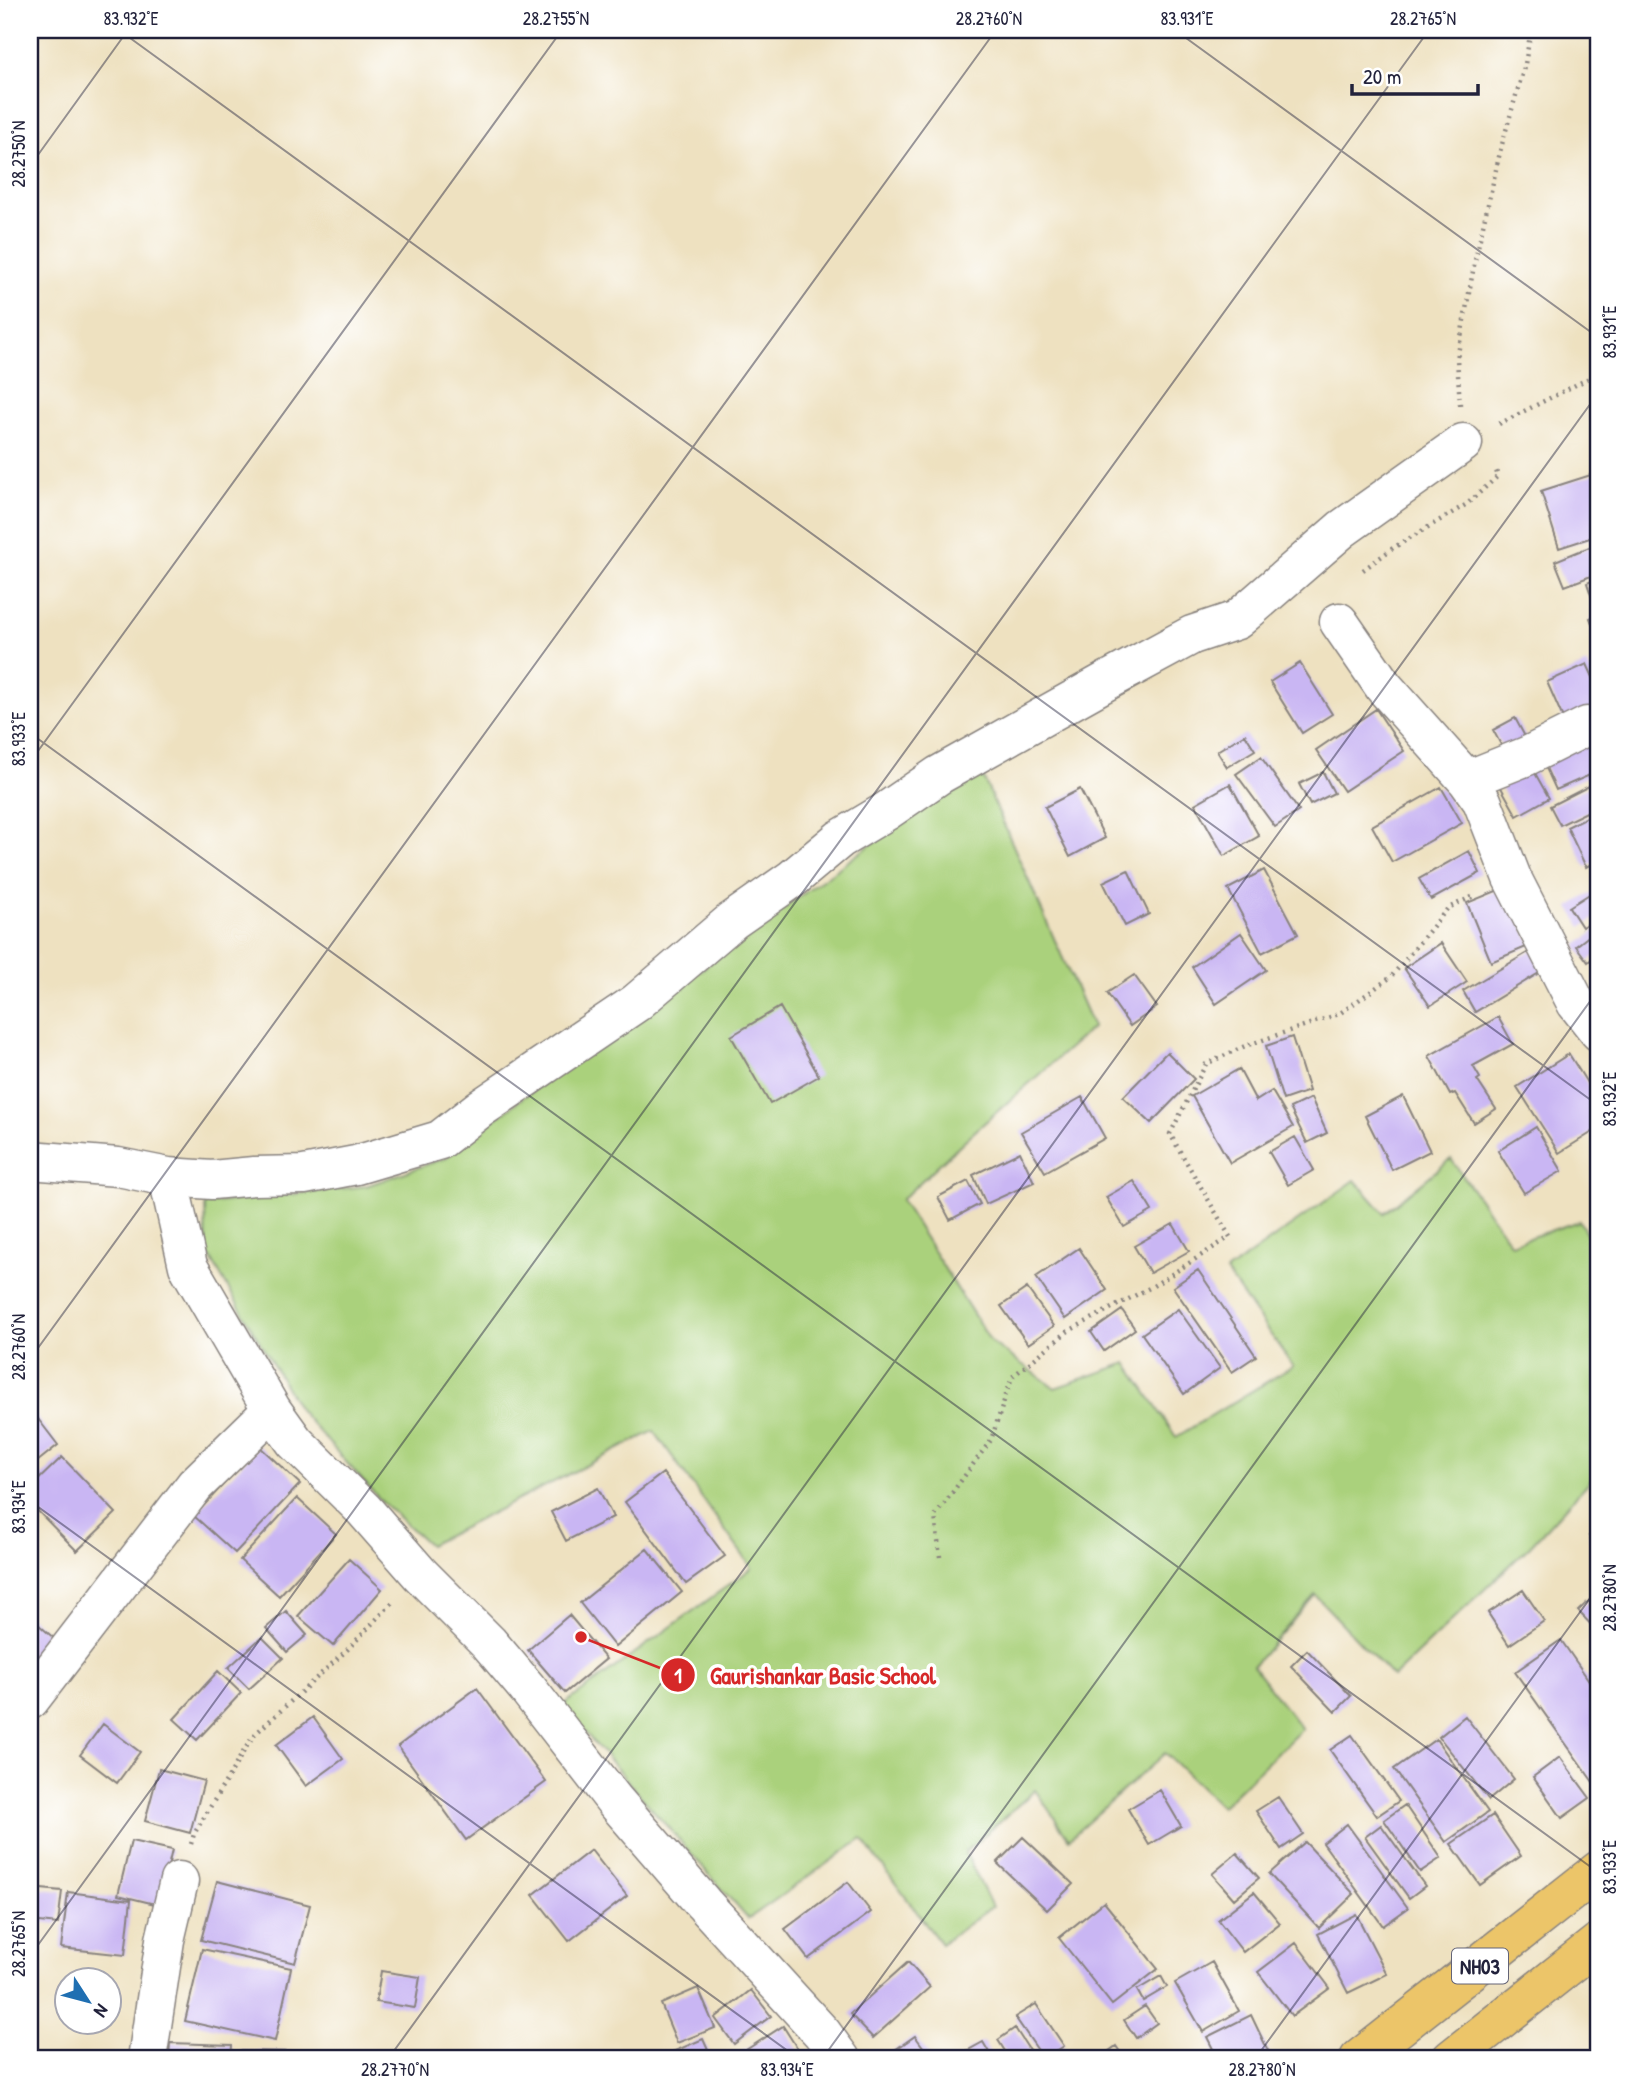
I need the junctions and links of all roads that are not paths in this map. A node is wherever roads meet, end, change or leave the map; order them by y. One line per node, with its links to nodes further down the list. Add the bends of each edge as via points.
1 (1463, 443): 7 (street, via 1342,529 1237,620 1192,635 1105,682 939,775 840,839 732,920 636,1003 440,1140 304,1175 212,1180)
2 (1339, 622): 4 (street, via 1384,687)
3 (1599, 731): 4 (street, via 1587,726)
4 (1467, 780): 5 (street, via 1482,801 1512,878 1576,1003)
5 (1599, 1032)
6 (30, 1160): 7 (street, via 118,1167)
7 (168, 1177): 8 (street, via 188,1266)
8 (272, 1410): 9 (street, via 195,1485); 14 (street, via 295,1443 489,1643 614,1800)
9 (30, 1700)
10 (1599, 1870): 15 (highway, NH03)
11 (178, 1881): 13 (street)
12 (1599, 1942): 16 (highway)
13 (147, 2059)
14 (841, 2059)
15 (1359, 2059)
16 (1451, 2059)

